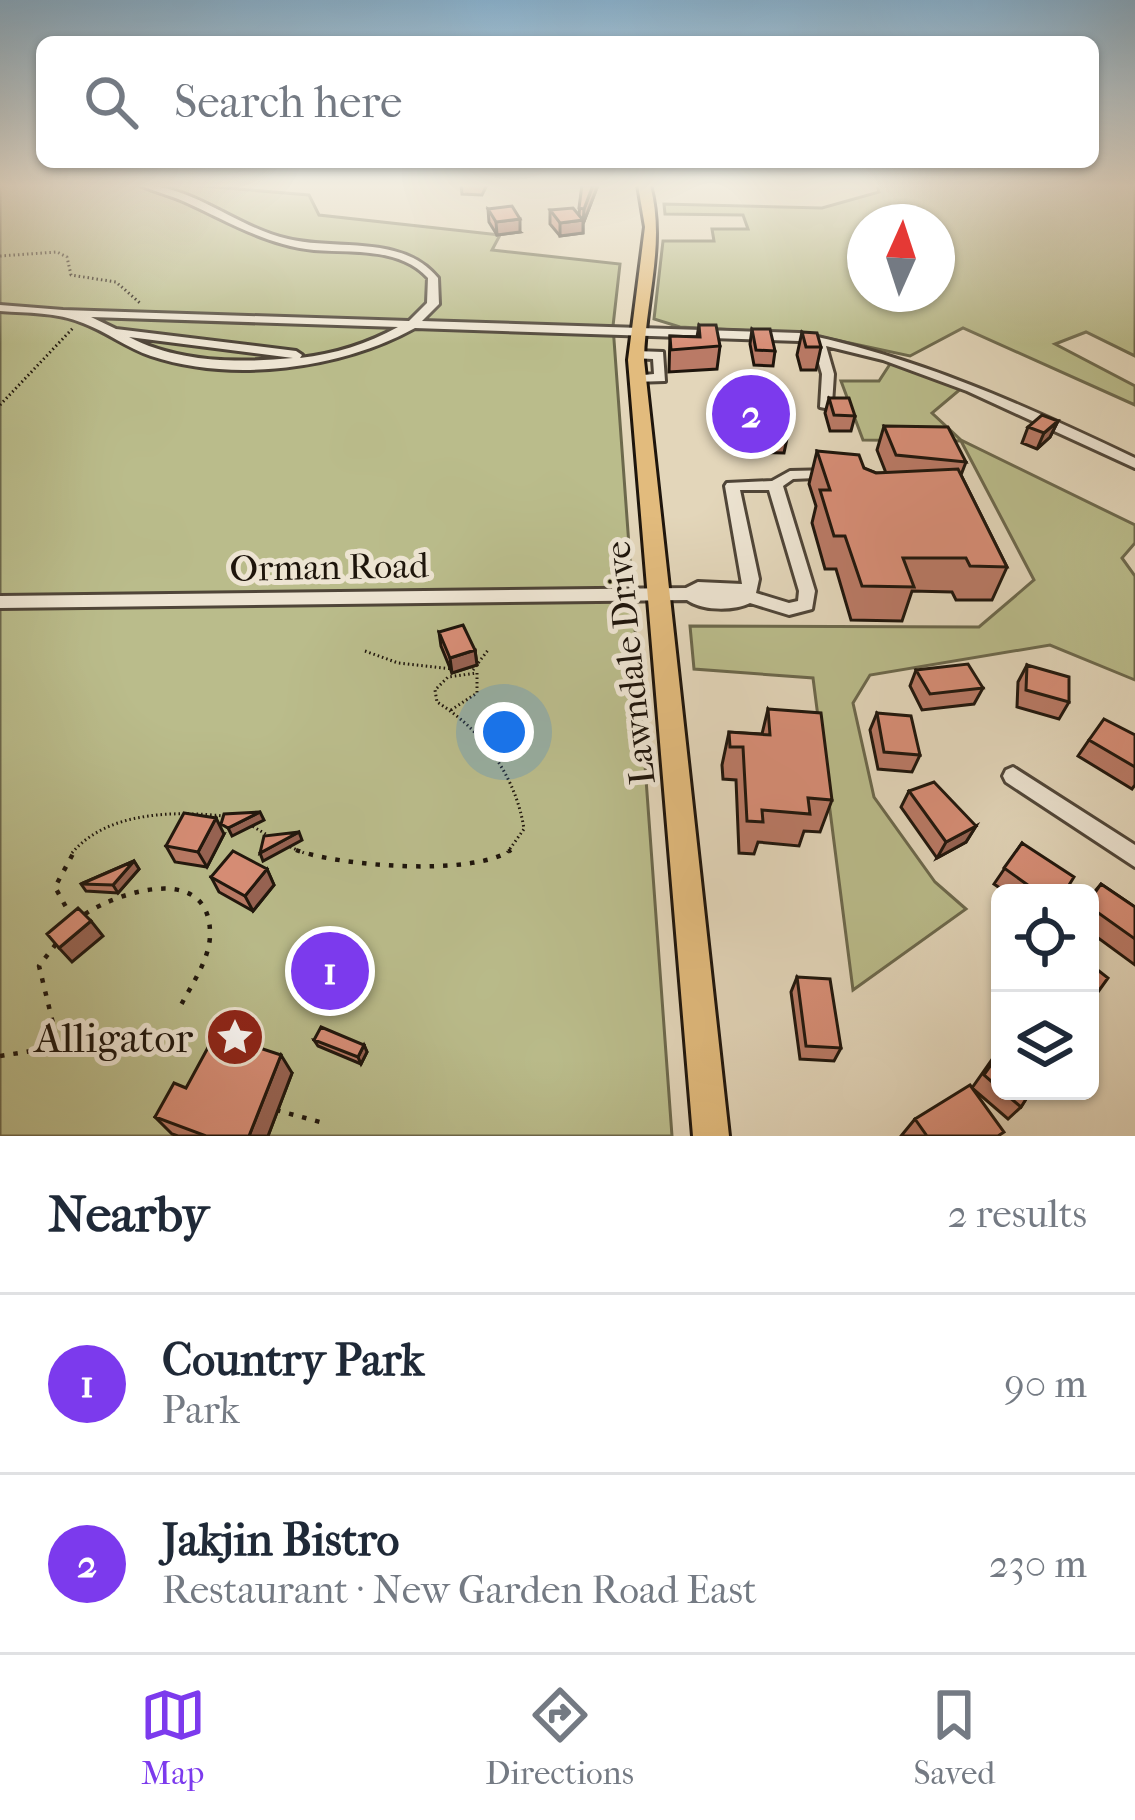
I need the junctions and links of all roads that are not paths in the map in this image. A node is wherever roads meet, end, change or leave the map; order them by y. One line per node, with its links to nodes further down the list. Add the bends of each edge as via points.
1 (264, 238): 5 (street, via 422,265 436,295)
2 (650, 238): 8 (main road, Lawndale Drive)
3 (0, 308): 4 (street)
4 (61, 313): 5 (street); 5 (street, via 106,331 313,359 376,345)
5 (412, 325): 8 (street)
6 (679, 332): 7 (street); 8 (street); 8 (street, via 680,343)
7 (818, 340): 9 (street, via 828,374); 10 (street, via 938,373)
8 (642, 355): 13 (main road, Lawndale Drive)
9 (825, 404)
10 (1135, 464)
11 (852, 476): 12 (street, via 790,476)
12 (775, 485): 14 (street, via 732,486 751,579); 14 (street, via 806,605 770,606)
13 (659, 594): 14 (street, Orman Road, via 700,601); 15 (street, Orman Road); 18 (main road, Lawndale Drive)
14 (747, 596)
15 (0, 602)
16 (1012, 776): 17 (street)
17 (1135, 857)
18 (711, 1136)

